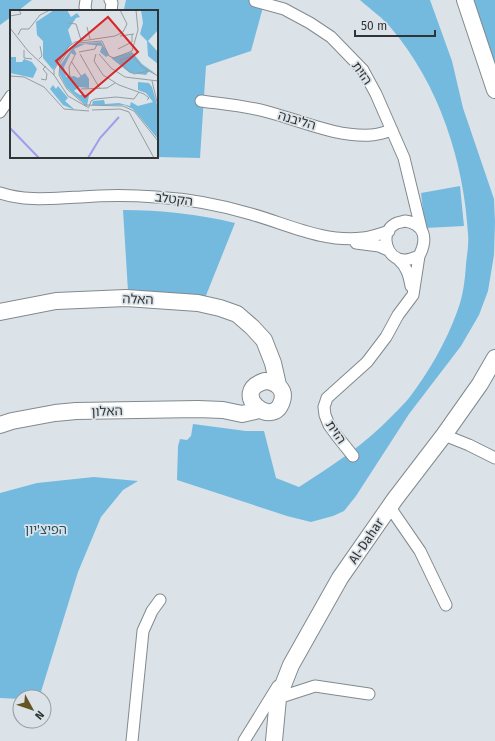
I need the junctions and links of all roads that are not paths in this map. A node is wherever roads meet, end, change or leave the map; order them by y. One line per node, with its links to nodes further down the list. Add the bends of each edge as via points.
1 (86, 0): 5 (street)
2 (110, 0): 6 (street)
3 (464, 0): 7 (street)
4 (255, 2): 11 (street, הזית, via 284,9 331,37 363,70)
5 (86, 10)
6 (111, 10)
7 (495, 90)
8 (10, 97): 10 (street)
9 (201, 101): 11 (street, הליבנה, via 242,106 350,134 372,135)
10 (0, 112)
11 (392, 130): 13 (street, הזית, via 404,158)
12 (0, 193): 16 (street, הקטלב, via 38,200 104,196 157,197 189,201 249,214 312,234)
13 (412, 196): 14 (street, via 402,221); 15 (street, הזית)
14 (392, 228): 15 (street, via 405,221 412,222); 16 (street, הקטלב, via 362,238); 17 (street, via 386,237)
15 (420, 228): 18 (street, via 424,243)
16 (344, 238): 17 (street, הקטלב)
17 (388, 250): 19 (street)
18 (419, 256): 19 (street); 20 (street, הזית)
19 (398, 259): 20 (street, via 408,273)
20 (413, 295): 30 (street, הזית, via 367,362 327,398 325,415)
21 (0, 312): 22 (street, האלה, via 56,301 126,298 198,303 237,314)
22 (264, 340): 24 (street, האלה); 25 (street, via 264,371)
23 (495, 358): 29 (street, Al-Dahar)
24 (278, 385): 25 (street, via 265,380); 27 (street, via 283,395 279,407 271,412)
25 (253, 386): 26 (street, האלון, via 239,401); 27 (street, via 253,405)
26 (216, 410): 27 (street, האלון, via 242,414); 28 (street, האלון, via 76,411)
27 (259, 410)
28 (0, 425)
29 (444, 435): 31 (street); 32 (street, Al-Dahar)
30 (353, 456)
31 (495, 458)
32 (390, 506): 34 (street, via 420,551); 35 (street, Al-Dahar, via 340,578)
33 (160, 600): 38 (street, via 143,631)
34 (446, 605)
35 (290, 665): 37 (street, Al-Dahar); 39 (street)
36 (369, 694): 37 (street, via 315,686)
37 (278, 698): 40 (street, Al-Dahar)
38 (132, 741)
39 (244, 741)
40 (274, 741)

